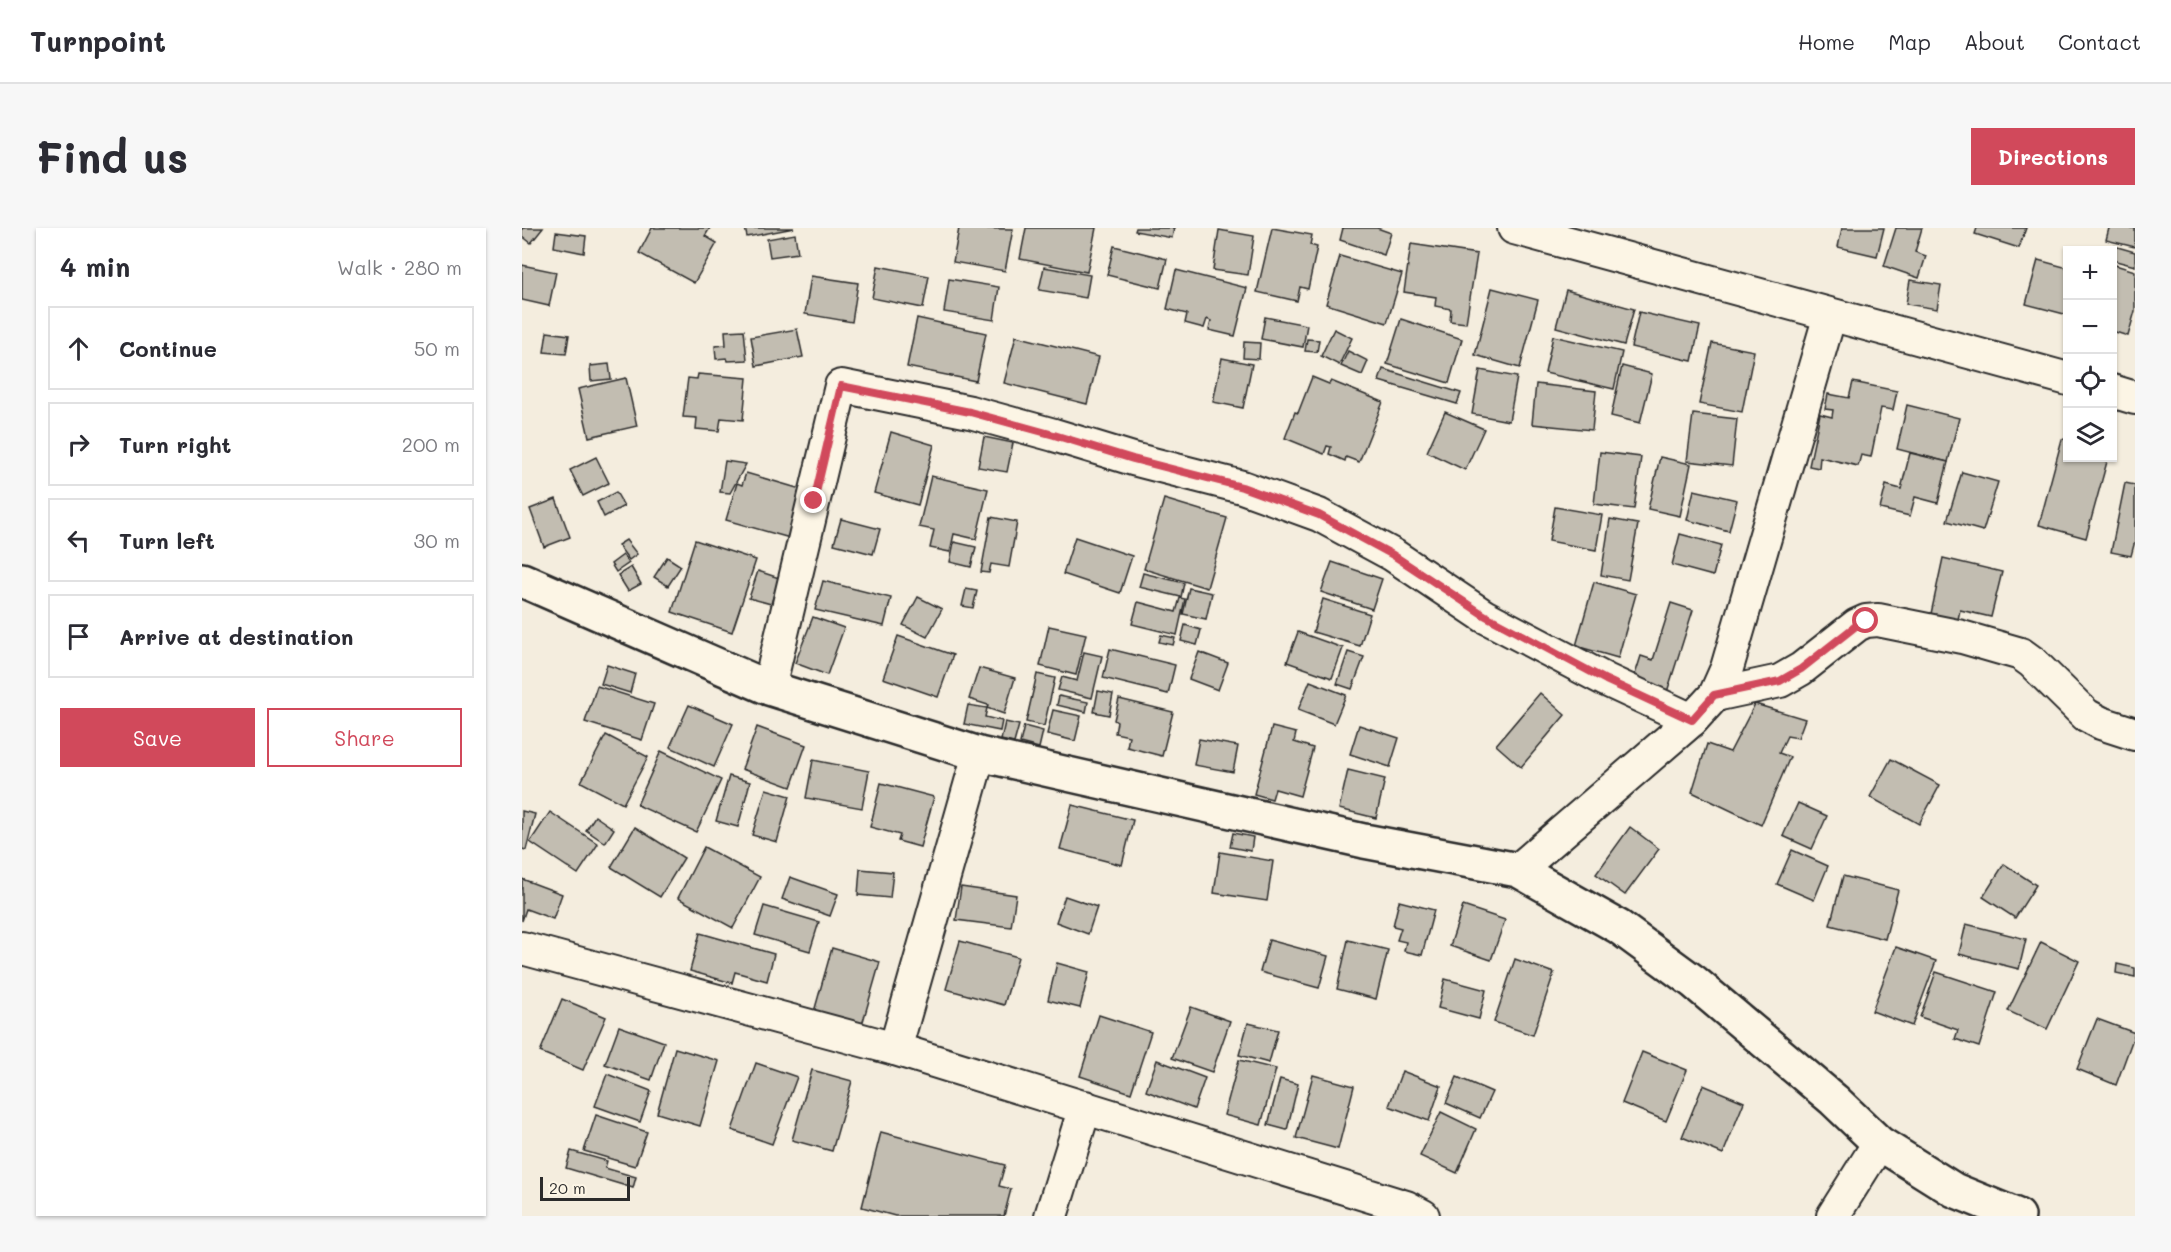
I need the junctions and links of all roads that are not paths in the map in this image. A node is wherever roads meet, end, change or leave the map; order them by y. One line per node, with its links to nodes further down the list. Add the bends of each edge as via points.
1 (1514, 228): 2 (street)
2 (1830, 315): 3 (street); 8 (street, via 1727,668)
3 (2063, 379)
4 (2117, 393): 5 (street)
5 (2135, 398)
6 (522, 580): 7 (street)
7 (769, 688): 9 (street, via 841,386 970,412 1242,487 1319,515 1393,555 1484,615 1606,680); 11 (street)
8 (1714, 695): 9 (street); 10 (street, via 1780,681 1857,625 1878,620 2021,654 2086,715)
9 (1692, 720): 12 (street)
10 (2135, 734)
11 (979, 754): 12 (street, via 1364,841); 14 (street)
12 (1518, 870): 16 (street, via 1619,927 1694,982)
13 (522, 948): 14 (street)
14 (895, 1049): 15 (street)
15 (1085, 1107): 17 (street); 18 (street, via 1406,1207)
16 (1879, 1143): 19 (street); 20 (street, via 1954,1190)
17 (1051, 1216)
18 (1423, 1216)
19 (1833, 1216)
20 (2018, 1216)

